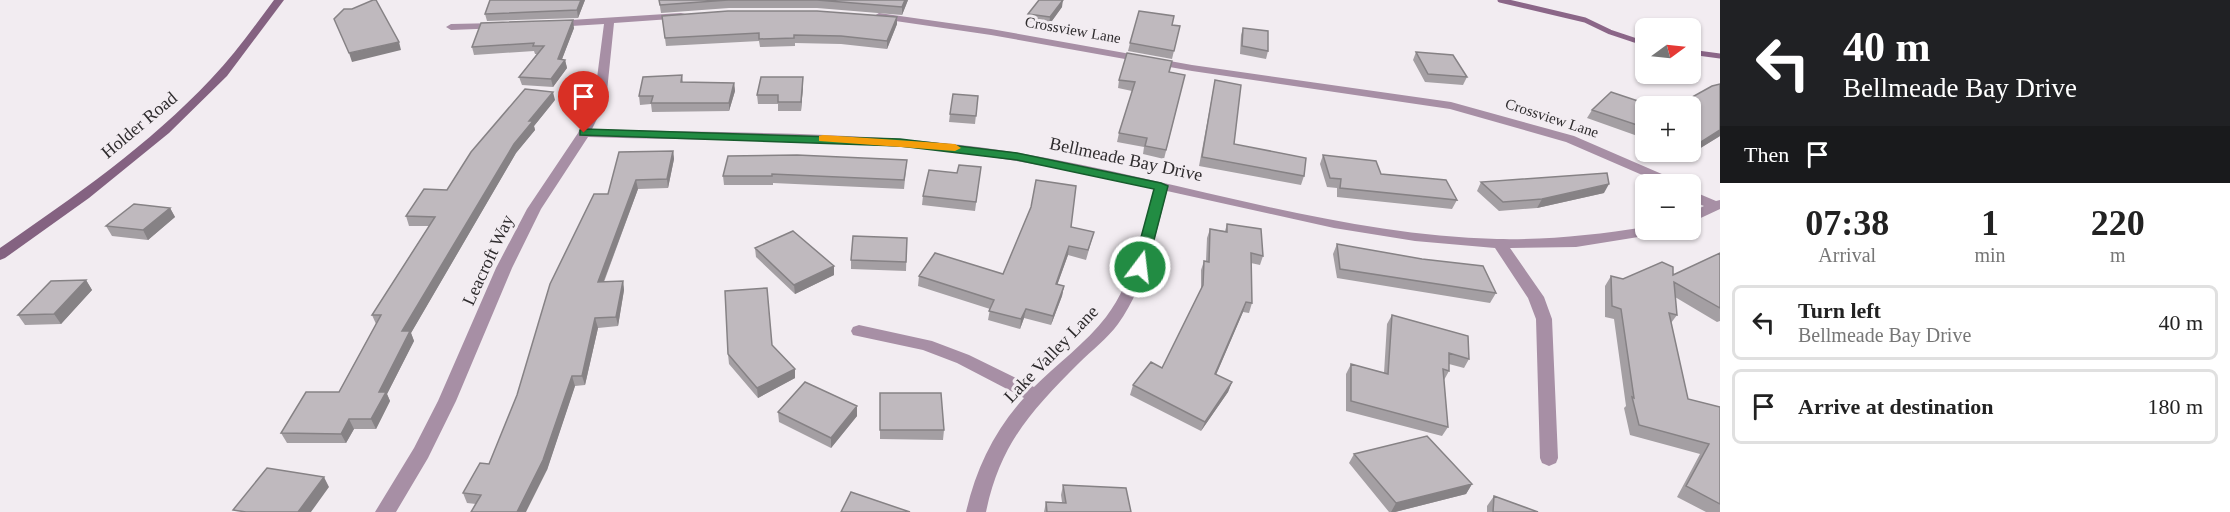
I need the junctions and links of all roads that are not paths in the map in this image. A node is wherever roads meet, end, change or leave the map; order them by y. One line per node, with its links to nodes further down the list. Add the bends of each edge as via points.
1 (279, 0): 16 (street, Holder Road, via 223,72 183,114)
2 (688, 15): 4 (street)
3 (870, 16): 9 (street, Crossview Lane, via 1451,106 1569,139)
4 (609, 22): 5 (street); 8 (street, Leacroft Way, via 600,101)
5 (541, 24)
6 (507, 26): 7 (street)
7 (451, 27)
8 (584, 133): 10 (street, Bellmeade Bay Drive, via 900,142 1017,157); 20 (street, Leacroft Way, via 534,209 422,453)
9 (1650, 174)
10 (1161, 186): 15 (street, Bellmeade Bay Drive, via 1392,233); 18 (street, Lake Valley Lane, via 1129,294 1112,321)
11 (1701, 198): 12 (street)
12 (1718, 205): 13 (street)
13 (1701, 214)
14 (1635, 235): 15 (street, Bellmeade Bay Drive)
15 (1499, 243): 19 (street, via 1536,297 1544,319)
16 (0, 255)
17 (859, 331): 18 (street, via 926,345)
18 (1035, 396): 21 (street, Lake Valley Lane, via 992,455 980,486)
19 (1549, 458)
20 (385, 512)
21 (976, 512)

